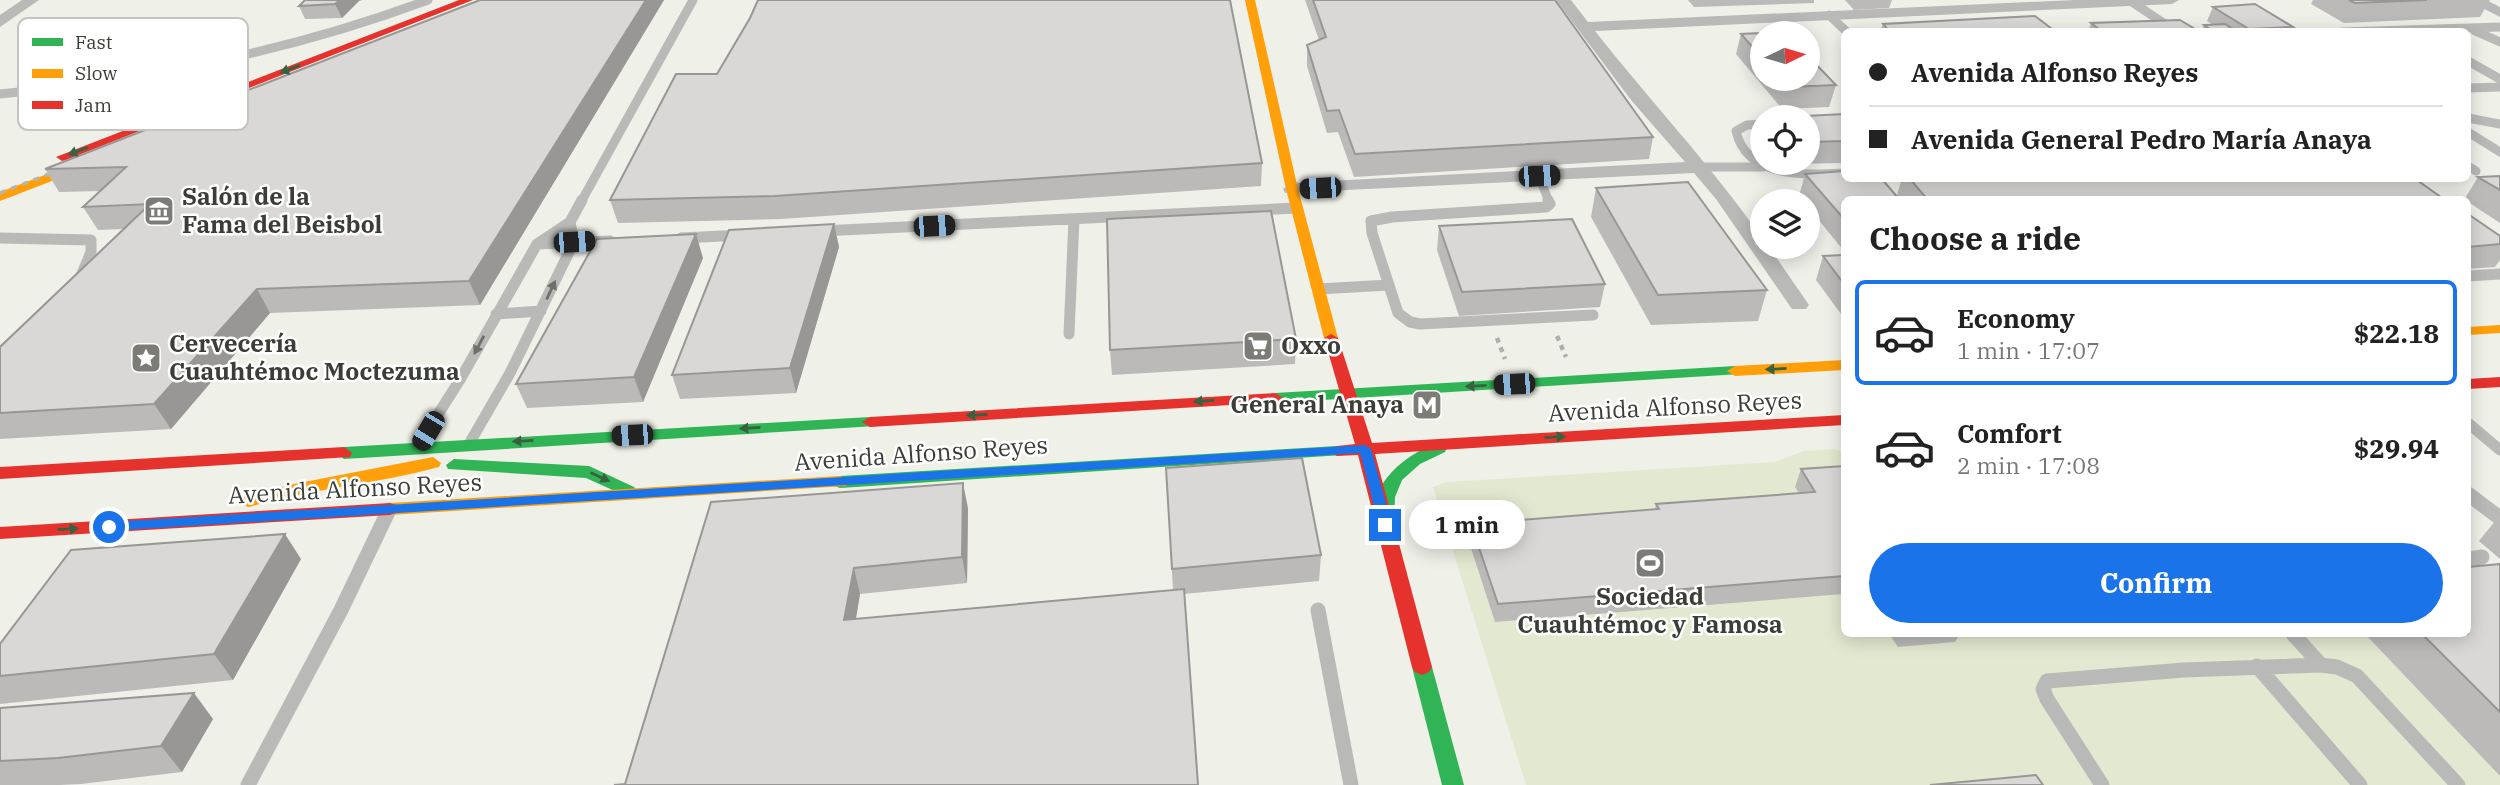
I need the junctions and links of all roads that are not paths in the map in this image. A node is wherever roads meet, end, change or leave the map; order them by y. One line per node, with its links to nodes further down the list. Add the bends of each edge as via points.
1 (32, 0): 14 (street)
2 (428, 0): 21 (lane, via 348,29)
3 (468, 0): 24 (main road, one-way to 24)
4 (693, 0): 48 (lane)
5 (1250, 0): 44 (main road)
6 (1563, 0): 15 (street)
7 (2164, 0): 8 (street); 10 (street)
8 (2172, 0)
9 (2474, 0): 12 (street)
10 (2132, 2): 13 (street); 18 (lane)
11 (488, 5): 29 (main road)
12 (2500, 13)
13 (1829, 15): 15 (street); 17 (lane)
14 (0, 22)
15 (1582, 27): 38 (street)
16 (2500, 27): 19 (lane)
17 (1843, 28)
18 (2171, 28)
19 (2471, 29): 20 (lane)
20 (2500, 42)
21 (248, 55)
22 (2471, 63): 23 (lane)
23 (2500, 79)
24 (248, 85)
25 (2500, 87): 26 (lane)
26 (2471, 88)
27 (18, 92): 28 (lane)
28 (0, 94)
29 (248, 99)
30 (2471, 119): 31 (lane)
31 (2500, 124)
32 (1750, 125): 37 (lane, via 1737,131)
33 (132, 130): 43 (main road, one-way to 43)
34 (170, 130): 45 (main road)
35 (2471, 134): 36 (lane)
36 (2500, 152)
37 (1750, 153)
38 (1697, 167): 39 (lane); 42 (street); 61 (street, via 1747,227)
39 (1750, 167)
40 (1820, 173): 41 (lane)
41 (1841, 173)
42 (1539, 176): 44 (street); 59 (lane, via 1550,199 1546,207 1371,221)
43 (0, 181)
44 (1292, 189): 46 (main road)
45 (0, 197)
46 (1297, 208): 47 (lane); 60 (main road)
47 (1074, 219): 49 (lane); 67 (lane)
48 (570, 222): 54 (lane); 55 (lane)
49 (809, 232)
50 (754, 234): 52 (lane)
51 (0, 238): 58 (lane, via 91,240 84,274)
52 (671, 238)
53 (615, 240): 54 (lane)
54 (574, 242): 55 (lane); 62 (lane, one-way to 54)
55 (537, 244): 63 (lane)
56 (2500, 274): 57 (lane)
57 (2471, 276)
58 (74, 282)
59 (1389, 285): 60 (lane); 64 (lane, via 1398,313 1420,324)
60 (1318, 289): 71 (main road)
61 (1800, 305)
62 (541, 311): 63 (lane); 75 (lane)
63 (496, 314): 76 (lane, one-way to 76)
64 (1593, 316)
65 (2500, 329): 66 (main road)
66 (2471, 331)
67 (1069, 334)
68 (1841, 365): 71 (main road, Avenida Alfonso Reyes, one-way to 71)
69 (2500, 382): 70 (main road)
70 (2471, 384)
71 (1346, 393): 75 (main road, Avenida Alfonso Reyes, one-way to 75); 77 (main road)
72 (1841, 420): 74 (main road, Avenida Alfonso Reyes, one-way to 72)
73 (2471, 426): 78 (lane)
74 (1475, 441): 77 (main road, Avenida Alfonso Reyes); 86 (main road, via 1430,451 1401,468 1383,500)
75 (469, 444): 76 (main road, Avenida Alfonso Reyes); 79 (main road)
76 (418, 447): 79 (main road); 80 (main road, Avenida Alfonso Reyes)
77 (1365, 449): 81 (main road, Avenida Alfonso Reyes); 86 (main road)
78 (2500, 450)
79 (435, 463): 81 (main road, one-way to 81, via 589,472); 85 (main road, via 391,475 273,493)
80 (0, 473)
81 (637, 495): 83 (main road, Avenida Alfonso Reyes)
82 (2471, 496): 84 (lane)
83 (389, 510): 85 (main road, Avenida Alfonso Reyes); 92 (lane)
84 (2500, 518)
85 (191, 522): 87 (main road, Avenida Alfonso Reyes, one-way to 85)
86 (1385, 525): 94 (main road)
87 (0, 533)
88 (1318, 610): 93 (lane)
89 (2296, 637): 90 (lane)
90 (2321, 665): 91 (lane); 97 (lane, via 2347,670 2366,684)
91 (2257, 666): 95 (lane, via 2047,681 2043,689 2047,699); 96 (lane)
92 (248, 785)
93 (1350, 785)
94 (1453, 785)
95 (2102, 785)
96 (2360, 785)
97 (2458, 785)

